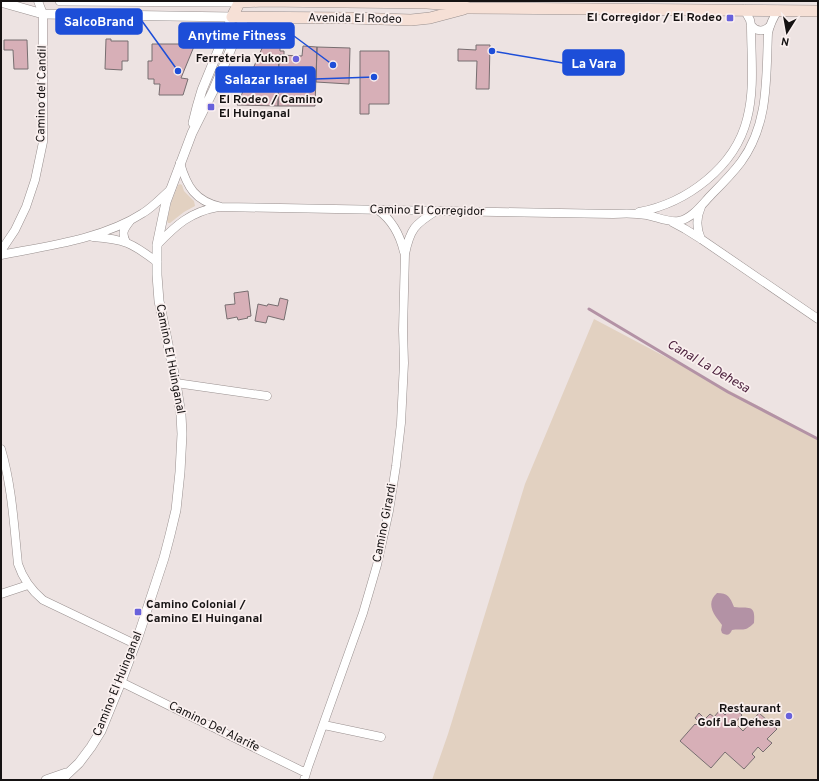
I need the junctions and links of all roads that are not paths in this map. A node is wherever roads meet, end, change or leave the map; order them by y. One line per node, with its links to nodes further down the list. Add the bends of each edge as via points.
1 (24, 1): 5 (street, Avenida El Rodeo)
2 (38, 1): 14 (street, Camino del Candil)
3 (60, 1): 6 (street, Avenida El Rodeo)
4 (252, 1): 6 (main road, Avenida El Rodeo); 7 (main road, Avenida El Rodeo); 16 (main road)
5 (1, 2): 14 (street, Avenida El Rodeo)
6 (239, 2): 15 (main road)
7 (347, 2): 8 (main road, Avenida El Rodeo)
8 (415, 2): 10 (main road, Avenida El Rodeo)
9 (669, 5): 10 (main road, Avenida El Rodeo); 11 (main road, Avenida El Rodeo)
10 (469, 8): 16 (main road, Avenida El Rodeo, via 411,20)
11 (744, 9): 12 (main road, Avenida El Rodeo); 17 (street, Camino El Corregidor)
12 (778, 10): 13 (main road, Avenida El Rodeo); 18 (street)
13 (818, 11)
14 (43, 14): 15 (street, Avenida El Rodeo); 35 (street, Camino del Candil, via 43,142 26,207)
15 (232, 17): 16 (main road, Avenida El Rodeo); 19 (street, Camino El Huinganal, via 200,98)
16 (244, 18): 19 (street, Camino El Huinganal)
17 (751, 25): 18 (street, via 760,31); 27 (street, Camino El Corregidor, via 750,104 738,141 724,162 689,193 647,211)
18 (770, 26): 23 (street, via 766,94 757,132 741,162)
19 (192, 133): 20 (street, Camino El Huinganal)
20 (180, 163): 21 (street, Camino El Huinganal); 22 (street, via 186,181)
21 (170, 189): 29 (street, via 144,213); 34 (street, Camino El Huinganal)
22 (196, 196): 24 (street, Camino El Corregidor); 28 (street, via 200,204)
23 (702, 204): 30 (street, via 686,218); 32 (street, via 697,222)
24 (221, 207): 25 (street, Camino El Corregidor); 28 (street, Camino El Corregidor)
25 (378, 210): 26 (street, Camino El Corregidor); 36 (street, Camino Girardi, via 395,229)
26 (436, 211): 27 (street, Camino El Corregidor); 36 (street, Camino Girardi, via 415,226)
27 (633, 213): 30 (street, Camino El Corregidor)
28 (193, 215): 34 (street, Camino El Corregidor, via 172,229)
29 (131, 220): 31 (street); 33 (street, via 123,230)
30 (672, 222): 32 (street, Camino El Corregidor)
31 (90, 236): 33 (street); 37 (street)
32 (701, 239): 39 (street, Camino El Corregidor)
33 (126, 242): 38 (street)
34 (157, 245): 38 (street, Camino El Huinganal)
35 (1, 251)
36 (405, 254): 47 (street, Camino Girardi, via 403,398 393,489 377,565 363,613)
37 (1, 255)
38 (157, 262): 40 (street, Camino El Huinganal, via 159,301)
39 (818, 319)
40 (176, 383): 41 (street); 45 (street, Camino El Huinganal, via 182,434 176,510 164,558)
41 (267, 396)
42 (1, 449): 43 (street, via 12,501 18,564)
43 (28, 585): 44 (street); 45 (street, via 43,600)
44 (1, 594)
45 (135, 644): 46 (street, Camino El Huinganal)
46 (121, 682): 49 (street, Camino El Huinganal, via 101,732); 50 (street, Camino Del Alarife)
47 (324, 725): 48 (street); 50 (street, Camino Girardi)
48 (381, 737)
49 (71, 771): 51 (street); 52 (street, Camino El Huinganal)
50 (305, 777)
51 (46, 780)
52 (61, 780)

